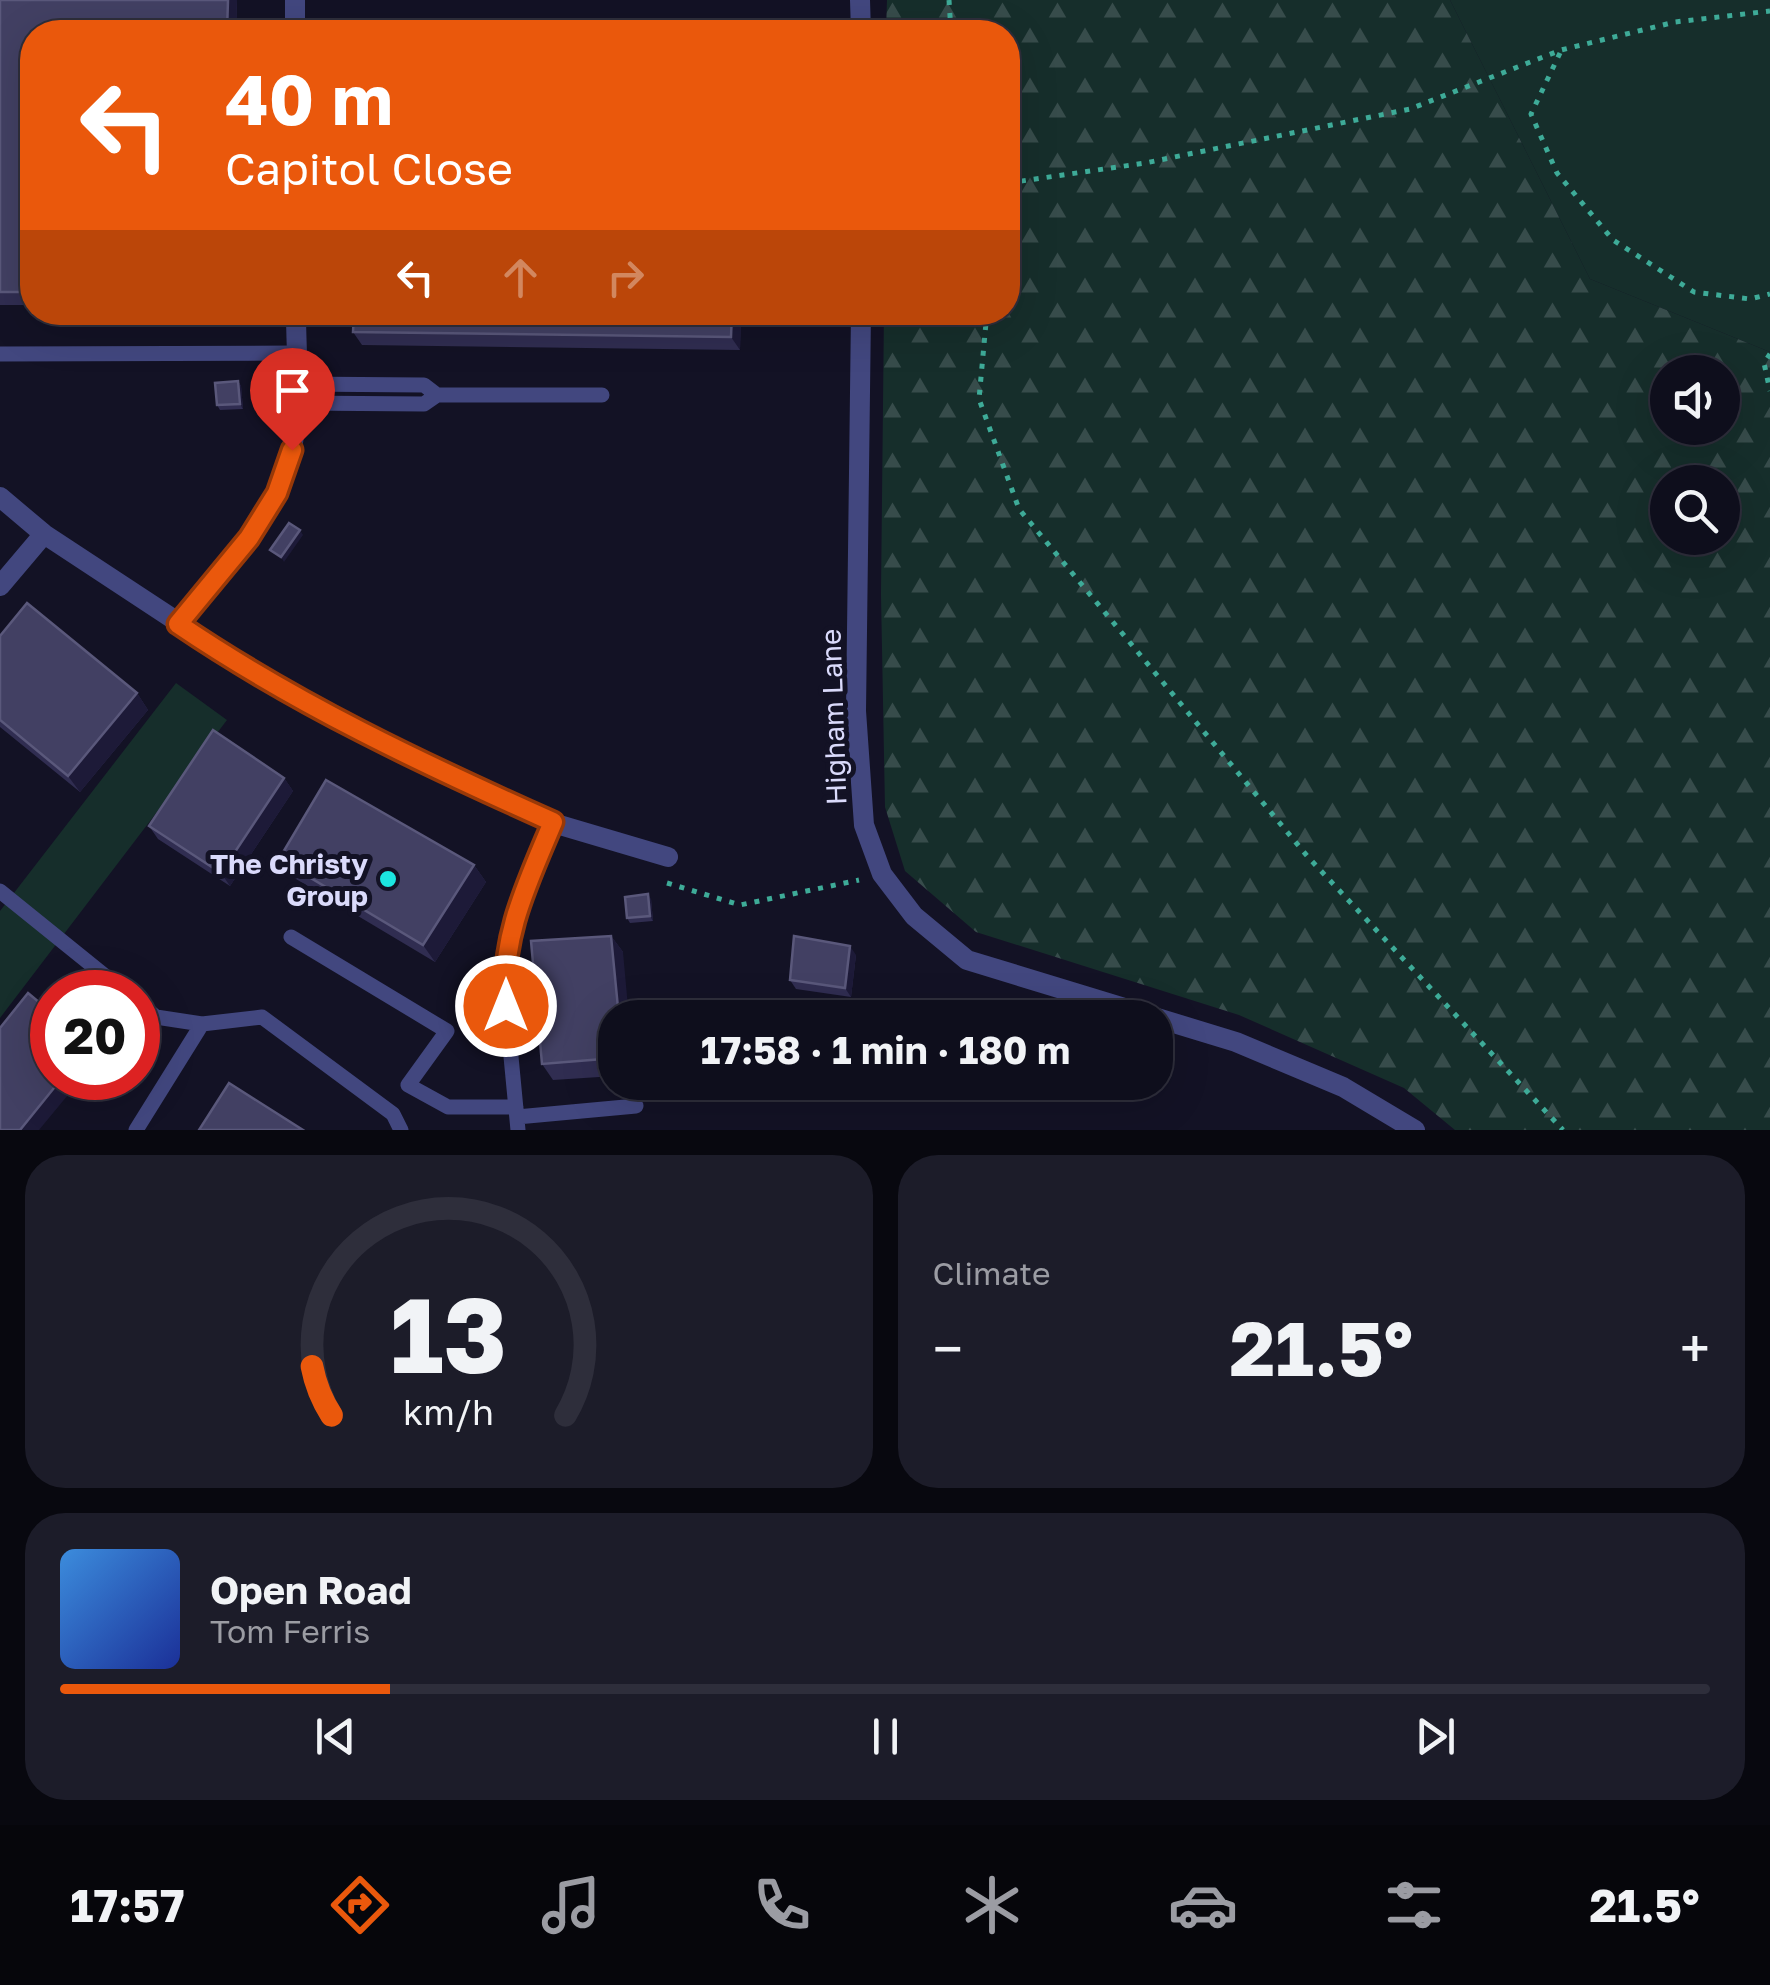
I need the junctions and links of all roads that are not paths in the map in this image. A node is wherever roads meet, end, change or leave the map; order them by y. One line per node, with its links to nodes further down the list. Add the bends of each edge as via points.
1 (296, 325): 3 (street)
2 (861, 325): 22 (street, Higham Lane, via 856,712 864,824 882,874 914,916 967,960 1236,1042 1342,1087)
3 (296, 353): 4 (lane); 5 (street)
4 (0, 354)
5 (297, 393): 6 (lane, via 424,404 436,395); 10 (street, via 292,450 277,493)
6 (602, 394)
7 (0, 498): 8 (street)
8 (44, 534): 9 (street); 10 (street)
9 (0, 586)
10 (178, 624): 11 (street, via 278,688 416,762)
11 (553, 822): 12 (street); 19 (lane, via 515,915 503,973)
12 (668, 857)
13 (0, 891): 15 (lane)
14 (291, 936): 19 (lane, via 447,1031 408,1085 448,1108)
15 (99, 970)
16 (160, 1018): 17 (lane)
17 (202, 1024): 20 (lane); 21 (lane, via 262,1017 394,1114)
18 (636, 1106): 19 (lane)
19 (517, 1118)
20 (136, 1130)
21 (401, 1130)
22 (1415, 1130)

